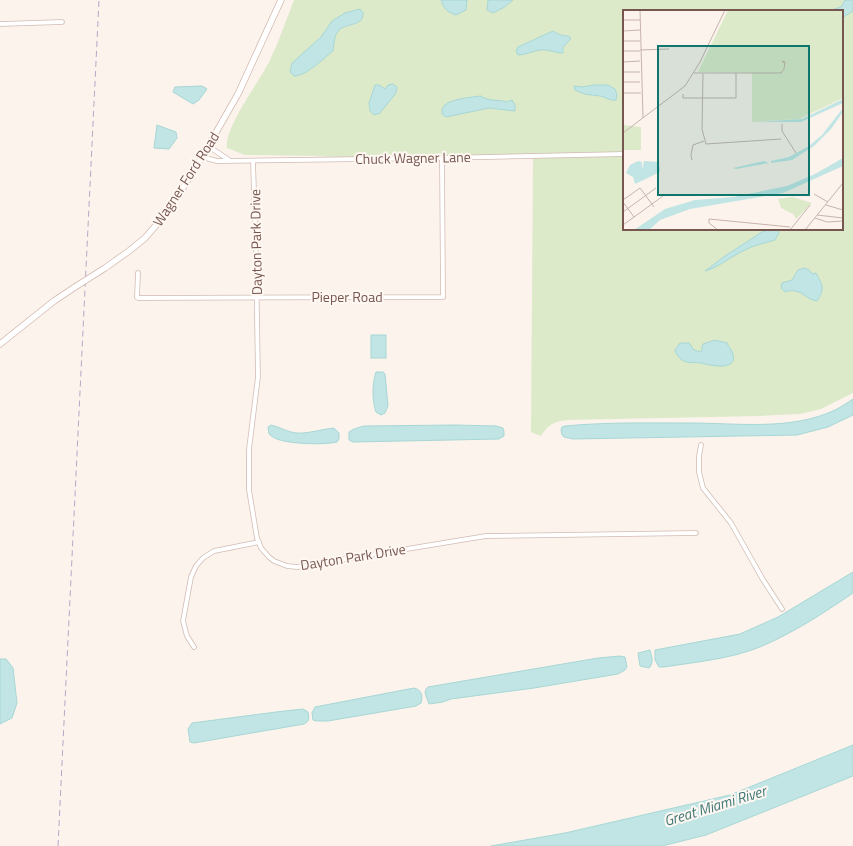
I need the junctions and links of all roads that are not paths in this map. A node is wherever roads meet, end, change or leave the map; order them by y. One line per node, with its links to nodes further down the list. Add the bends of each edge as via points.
1 (281, 0): 4 (main road, Wagner Ford Road, via 238,94)
2 (62, 22): 3 (street)
3 (0, 24)
4 (208, 146): 6 (main road, Wagner Ford Road); 8 (street)
5 (623, 154): 7 (street, Chuck Wagner Lane)
6 (202, 157): 8 (street, Chuck Wagner Lane, via 217,161); 12 (main road, Wagner Ford Road, bridge, via 154,228 129,251 48,305)
7 (442, 158): 9 (street, Chuck Wagner Lane); 11 (street, Pieper Road, via 443,297)
8 (229, 160): 9 (street, Chuck Wagner Lane)
9 (253, 161): 11 (street, Dayton Park Drive)
10 (138, 273): 11 (street, Pieper Road, via 138,298)
11 (257, 298): 15 (street, Dayton Park Drive, via 258,377 248,474)
12 (0, 344)
13 (701, 445): 16 (street, via 699,472 704,488 731,523)
14 (696, 533): 15 (street, Dayton Park Drive, via 486,536 292,567 269,558)
15 (259, 542): 17 (street, via 214,550 196,566 183,621 187,636)
16 (782, 609)
17 (194, 647)

